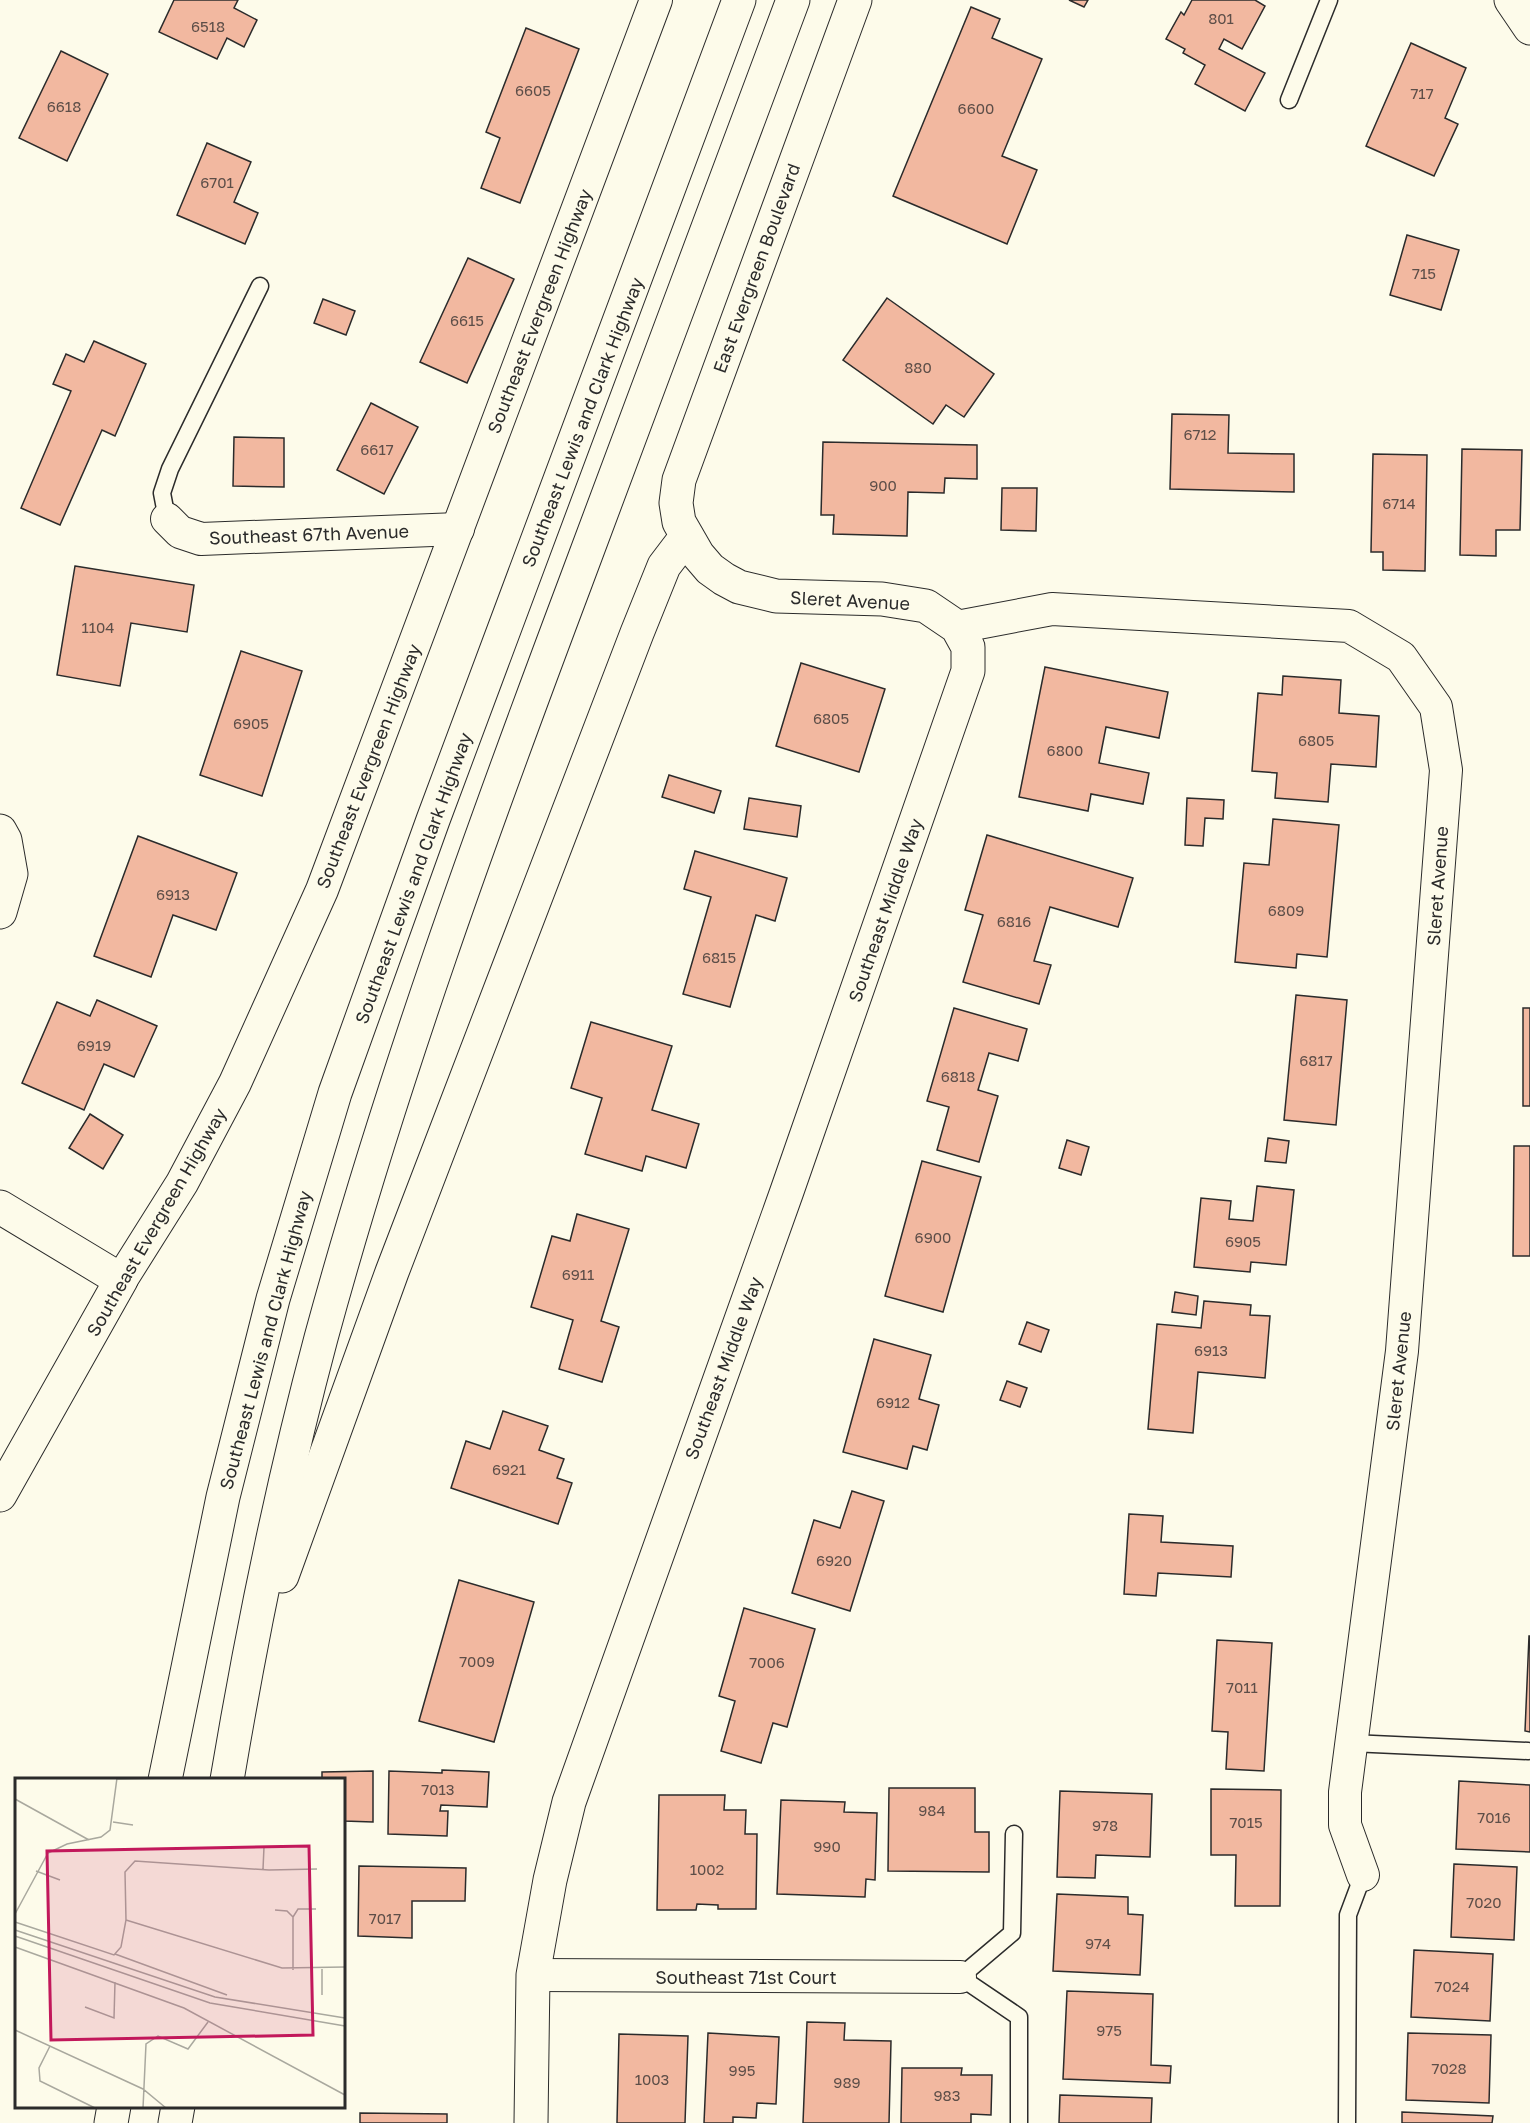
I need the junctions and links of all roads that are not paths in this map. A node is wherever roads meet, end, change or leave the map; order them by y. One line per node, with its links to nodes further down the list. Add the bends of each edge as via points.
1 (656, 0): 11 (street, Southeast Evergreen Highway)
2 (739, 0): 22 (main road, Southeast Lewis and Clark Highway, via 335,1092 273,1299 223,1497)
3 (793, 0): 19 (main road, via 482,832 392,1098 321,1338)
4 (855, 0): 12 (main road, East Evergreen Boulevard, via 679,480 678,522)
5 (1329, 0): 8 (lane)
6 (1511, 0): 7 (main road)
7 (1530, 28)
8 (1289, 100)
9 (260, 286): 10 (lane, via 170,470 162,493)
10 (167, 519): 11 (street, Southeast 67th Avenue, via 180,532 201,539)
11 (458, 529): 17 (street, Southeast Evergreen Highway, via 322,890 235,1083 182,1183)
12 (686, 537): 13 (main road, Sleret Avenue, via 710,569 739,587 776,596 908,602 926,606); 19 (main road, via 664,566 574,797 392,1272)
13 (957, 627): 20 (street, Sleret Avenue, via 1052,609 1349,626 1401,657 1436,707 1446,770 1402,1351); 26 (main road, Southeast Middle Way, via 968,647 968,670 569,1802)
14 (0, 831): 15 (main road, via 11,874)
15 (0, 912)
16 (0, 1207): 17 (main road)
17 (121, 1281): 18 (main road, Southeast Evergreen Highway)
18 (0, 1495)
19 (245, 1673): 23 (main road)
20 (1351, 1743): 21 (lane); 25 (street, Sleret Avenue, via 1345,1825)
21 (1528, 1751)
22 (165, 1778)
23 (227, 1778)
24 (1014, 1834): 27 (lane, via 1012,1933)
25 (1363, 1875): 34 (lane, via 1348,1915)
26 (533, 1975): 27 (street, Southeast 71st Court); 32 (main road, Southeast Middle Way)
27 (960, 1977): 33 (lane, via 1019,2017)
28 (114, 2108): 30 (main road)
29 (178, 2108): 31 (main road)
30 (111, 2123)
31 (175, 2123)
32 (531, 2123)
33 (1019, 2123)
34 (1347, 2123)

